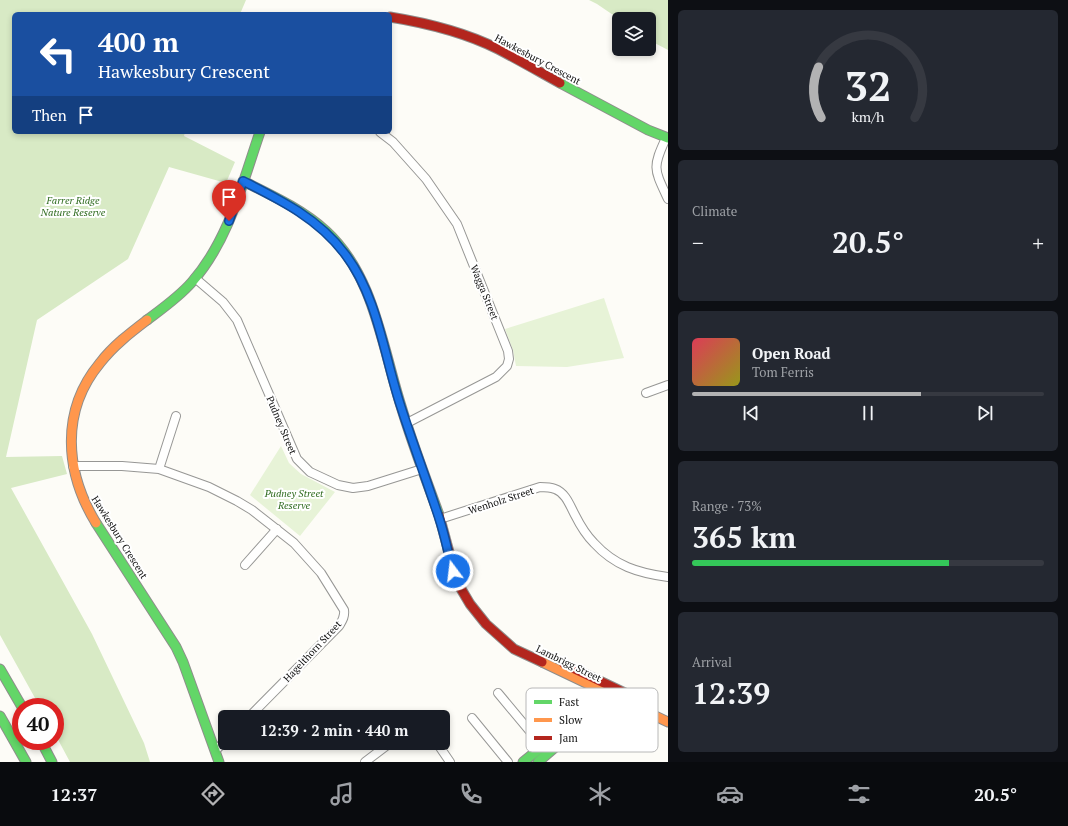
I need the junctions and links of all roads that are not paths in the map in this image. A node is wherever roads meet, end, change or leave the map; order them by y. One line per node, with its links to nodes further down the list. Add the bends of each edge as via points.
1 (392, 17): 4 (street, Hawkesbury Crescent, via 427,24 474,38)
2 (259, 134): 5 (street, Hawkesbury Crescent)
3 (383, 134): 11 (street, Wagga Street, via 426,179 457,224 497,322 509,359 507,366 496,377)
4 (667, 138): 6 (street, via 657,159 656,169)
5 (243, 181): 7 (street, Hawkesbury Crescent, via 220,242); 11 (street, Lambrigg Street, via 305,215 326,231 346,254 360,276 371,301)
6 (668, 199)
7 (196, 278): 12 (street, Hawkesbury Crescent, via 108,353 90,374 77,403 71,430); 14 (street, Pudney Street, via 223,302 237,320 297,459 310,472 338,485 352,488 368,486)
8 (668, 385): 9 (street)
9 (646, 393)
10 (176, 416): 13 (street)
11 (407, 423): 14 (street, Lambrigg Street)
12 (73, 466): 13 (street, Hagelthorn Street, via 109,465); 35 (street, Hawkesbury Crescent, via 76,482 86,506 176,647)
13 (159, 469): 16 (street, Hagelthorn Street, via 209,487 237,501)
14 (422, 469): 15 (street, Lambrigg Street)
15 (440, 519): 18 (street, Wenholz Street, via 540,487 556,489 567,499 585,532 603,552 632,570); 21 (street, Lambrigg Street, via 457,582 486,624 514,649)
16 (277, 529): 17 (street); 26 (street, Hagelthorn Street, via 321,572 345,614 339,626)
17 (245, 565)
18 (668, 577)
19 (0, 669): 22 (street)
20 (0, 684): 22 (street)
21 (606, 688)
22 (13, 692): 24 (street)
23 (498, 692): 32 (street)
24 (17, 698)
25 (658, 709): 27 (street, Lambrigg Street)
26 (256, 710)
27 (668, 713)
28 (0, 716): 40 (street)
29 (658, 717): 31 (street, Lambrigg Street)
30 (472, 718): 45 (street)
31 (668, 722)
32 (526, 726)
33 (0, 731): 40 (street, via 8,744)
34 (46, 750): 41 (street)
35 (216, 750): 42 (street, Hawkesbury Crescent)
36 (381, 750): 43 (street)
37 (442, 750): 44 (street)
38 (537, 752): 46 (street)
39 (550, 752): 47 (street)
40 (24, 759)
41 (52, 762)
42 (219, 762)
43 (365, 762)
44 (450, 762)
45 (508, 762)
46 (524, 762)
47 (538, 762)

